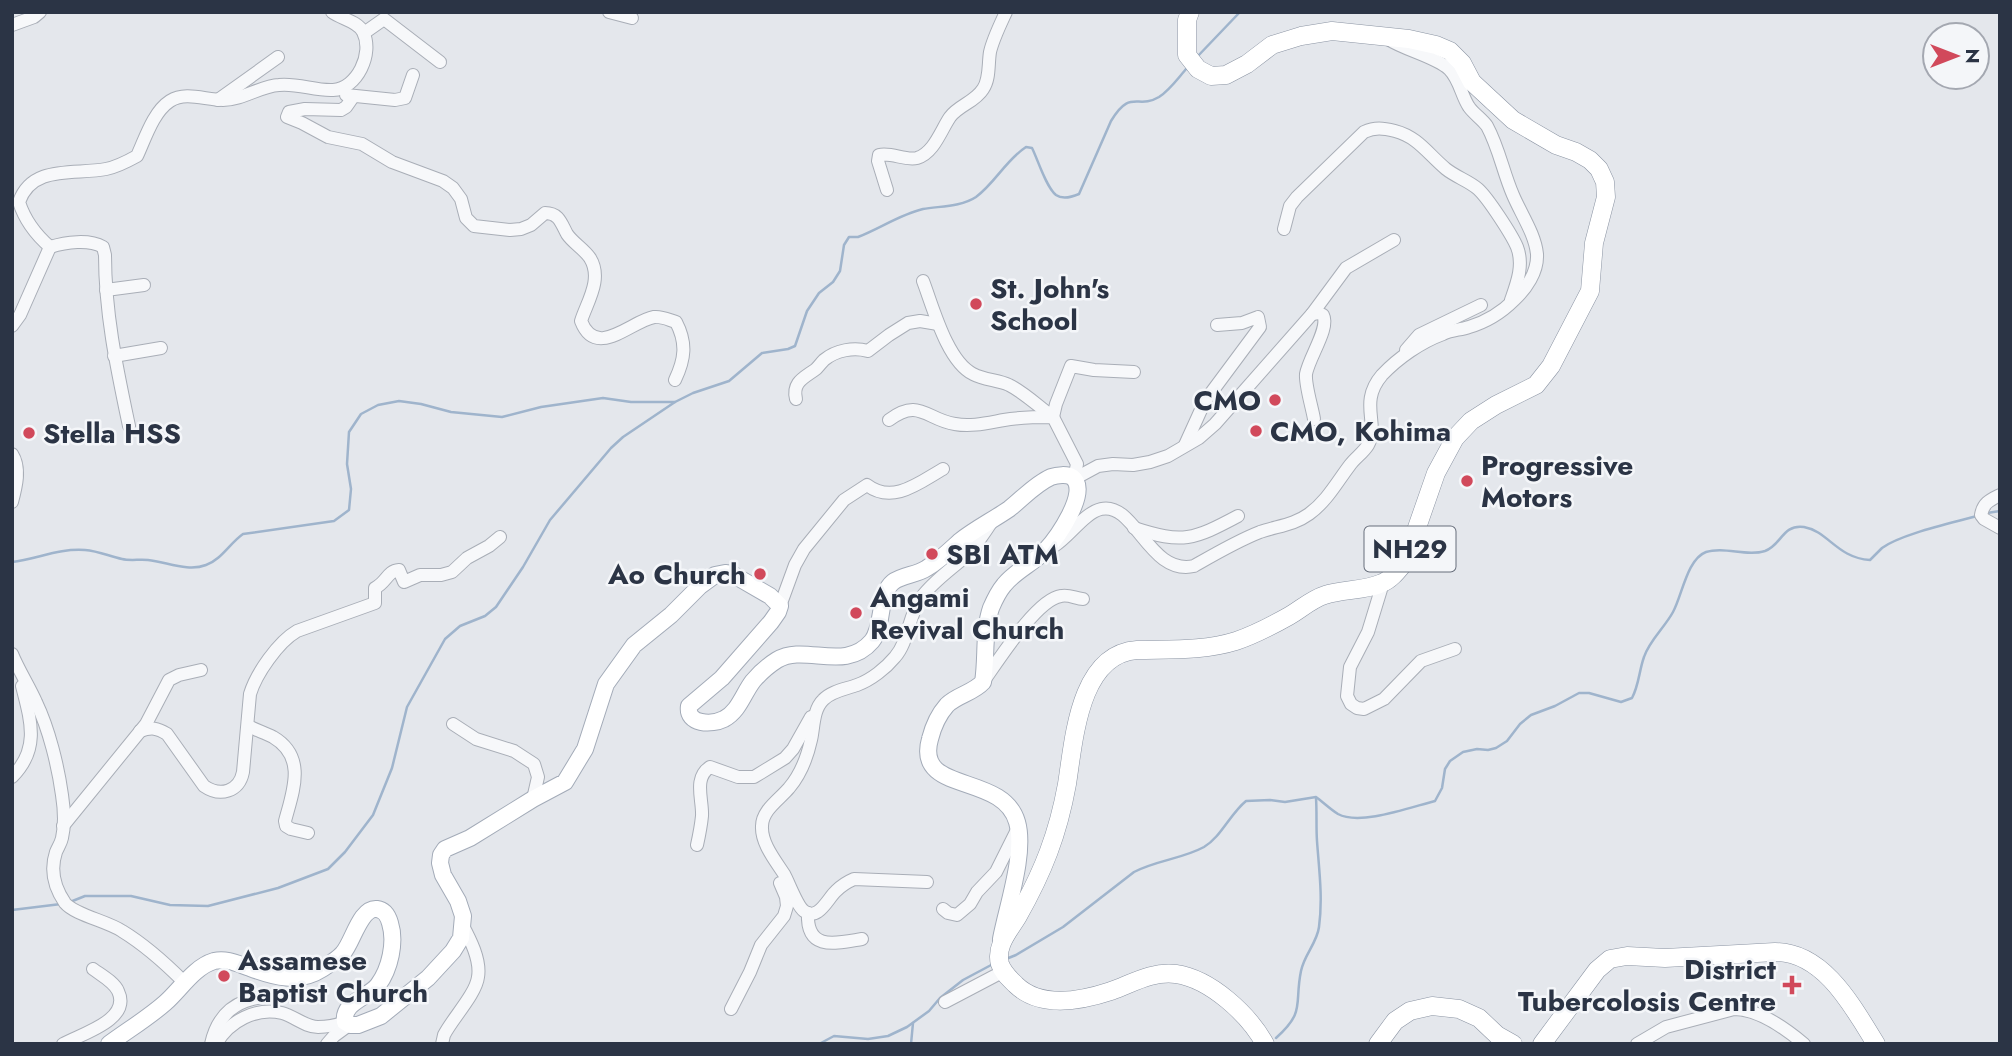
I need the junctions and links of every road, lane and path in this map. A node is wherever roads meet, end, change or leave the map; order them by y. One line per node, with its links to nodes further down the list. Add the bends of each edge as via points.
1 (40, 12): 7 (street)
2 (332, 12): 8 (street)
3 (608, 12): 6 (street)
4 (1006, 12): 16 (street, via 991,50 984,88 957,109 926,153 915,158 879,155)
5 (1190, 12): 9 (highway, NH29, via 1187,55 1211,76 1226,75 1272,45 1301,36 1332,31)
6 (632, 18)
7 (12, 25)
8 (364, 33): 11 (street, via 384,19); 13 (street, via 365,56 359,73 345,87)
9 (1384, 37): 23 (street, via 1448,68 1495,143 1537,254 1534,273); 51 (highway, NH29, via 1450,51 1472,82 1513,120 1590,160 1605,182 1606,197 1594,243 1590,291 1551,366 1536,385 1471,421 1455,438 1436,473 1405,562)
10 (278, 57): 15 (street)
11 (440, 62)
12 (413, 75): 14 (street, via 405,98)
13 (325, 90): 14 (street); 15 (street, via 279,85)
14 (353, 97): 33 (street, via 341,110 305,109 289,112 287,117 443,181 461,199 466,218 474,226 521,229 545,213 555,215 593,267 592,295 581,321 584,329 598,338 613,336 650,317 676,322 684,353)
15 (218, 100): 19 (street, via 183,96 169,102 153,122 137,156 108,169 46,175 23,190 19,202 27,222)
16 (887, 190)
17 (1284, 229): 23 (street, via 1297,197 1364,132 1382,128 1408,134 1448,171 1476,188 1517,247 1520,268)
18 (1394, 240): 25 (street, via 1346,268)
19 (50, 247): 22 (street, via 63,243 103,247); 28 (street)
20 (923, 281): 26 (street)
21 (144, 285): 22 (street)
22 (106, 290): 30 (street)
23 (1510, 304): 31 (street, via 1480,323 1431,340)
24 (1480, 305): 31 (street, via 1419,335)
25 (1312, 314): 36 (street, via 1323,315 1326,323 1306,375); 39 (street, via 1215,424)
26 (938, 324): 34 (street, via 915,321 868,351 850,348 831,356 800,380); 35 (street, via 963,366 1017,389)
27 (1217, 325): 39 (street, via 1258,317 1260,321 1205,401)
28 (12, 326)
29 (160, 348): 30 (street)
30 (114, 356): 38 (street)
31 (1395, 363): 47 (street, via 1375,384 1367,446 1309,514 1186,567 1166,561)
32 (1135, 372): 35 (street, via 1071,366)
33 (675, 380)
34 (796, 399)
35 (1053, 417): 37 (street, via 973,426 953,424 916,409); 42 (street, via 1077,464)
36 (1314, 419)
37 (889, 420)
38 (129, 426)
39 (1185, 445): 42 (street, via 1150,462 1098,466)
40 (13, 454): 44 (street, via 17,473)
41 (943, 469): 53 (street, via 909,489 882,493 867,485 844,500 798,557)
42 (1074, 479): 46 (main road, via 1052,477); 50 (main road, via 1077,494 1069,519)
43 (2000, 495): 48 (street, via 1987,502 1981,514)
44 (12, 502)
45 (1238, 516): 47 (street, via 1191,537 1158,536)
46 (995, 517): 53 (main road, via 923,571 893,582 871,643 833,658 792,655 778,659 753,681 728,717 713,724 690,716 688,706 722,678); 59 (street, via 960,561 921,598 897,656 859,685 829,696)
47 (1134, 528): 50 (street, via 1121,514 1100,509)
48 (2000, 528)
49 (500, 537): 61 (street, via 446,575 420,575 404,582 399,570 394,570 375,588 375,603 287,637 252,687)
50 (1044, 552): 58 (main road, via 1002,586 991,610)
51 (1383, 583): 54 (street, via 1370,626 1350,667 1348,696 1352,704 1364,709 1384,699 1421,661); 75 (highway, NH29, via 1324,595 1236,641 1136,650 1111,658 1089,686 1079,711 1059,827 1041,873)
52 (1083, 599): 58 (street, via 1067,595 1047,601)
53 (780, 606): 64 (main road, via 732,574 708,580 634,645 606,684 585,750 573,770 565,782)
54 (1455, 649)
55 (12, 654): 57 (street)
56 (201, 670): 62 (street, via 169,680)
57 (19, 672): 63 (street, via 32,738 25,762); 66 (street, via 42,715 62,796)
58 (983, 682): 67 (main road, via 948,705 937,721 928,745 931,765 945,777 991,792 1008,803)
59 (819, 705): 65 (street, via 800,774); 69 (street, via 793,749 776,766 747,779 715,768 705,770)
60 (453, 724): 64 (street, via 534,764 538,777)
61 (248, 726): 62 (street, via 241,781 223,793 204,786 167,734 158,728); 68 (street, via 274,738 295,765 285,821 291,829)
62 (140, 730): 66 (street)
63 (12, 777)
64 (533, 799): 73 (main road, via 441,855 443,875 458,901)
65 (764, 816): 72 (street, via 763,837 802,911); 81 (street, via 756,823 756,841 783,886 787,906 761,945)
66 (63, 826): 78 (street, via 52,868 66,904 120,930)
67 (1018, 828): 71 (street, via 1001,864 970,904 957,915); 75 (main road, via 1018,861)
68 (308, 833)
69 (697, 845)
70 (927, 881): 72 (street, via 853,879 816,913)
71 (943, 909)
72 (808, 913): 74 (street, via 810,931 820,942 830,945)
73 (462, 924): 82 (main road, via 453,951 428,978 381,1016); 87 (street, via 476,957 478,977)
74 (863, 939)
75 (1000, 945): 77 (highway)
76 (93, 969): 83 (street, via 116,987 118,1009 106,1023)
77 (1004, 971): 80 (street); 88 (highway, via 1023,992 1046,1000 1072,1000 1110,991 1154,974 1198,980 1243,1015)
78 (184, 982): 82 (main road, via 209,962 220,960 289,979 306,977 343,953 368,911 381,909 393,933 392,950 378,985 348,1007 344,1015); 84 (main road, via 167,1001)
79 (304, 995): 85 (street, via 235,1004 219,1023)
80 (945, 1002)
81 (731, 1009)
82 (347, 1024): 85 (street, via 311,1026 282,1013 261,1013 239,1020); 86 (street)
83 (63, 1044)
84 (109, 1044)
85 (214, 1044)
86 (327, 1044)
87 (442, 1044)
88 (1265, 1044)
89 (1377, 1044): 90 (highway, via 1395,1021 1410,1011 1432,1006 1459,1009 1479,1018)
90 (1513, 1044)
91 (1542, 1044): 94 (highway, via 1610,959 1787,952 1816,966 1834,984)
92 (1637, 1044): 93 (street, via 1666,1027 1744,1009)
93 (1804, 1044)
94 (1876, 1044)

